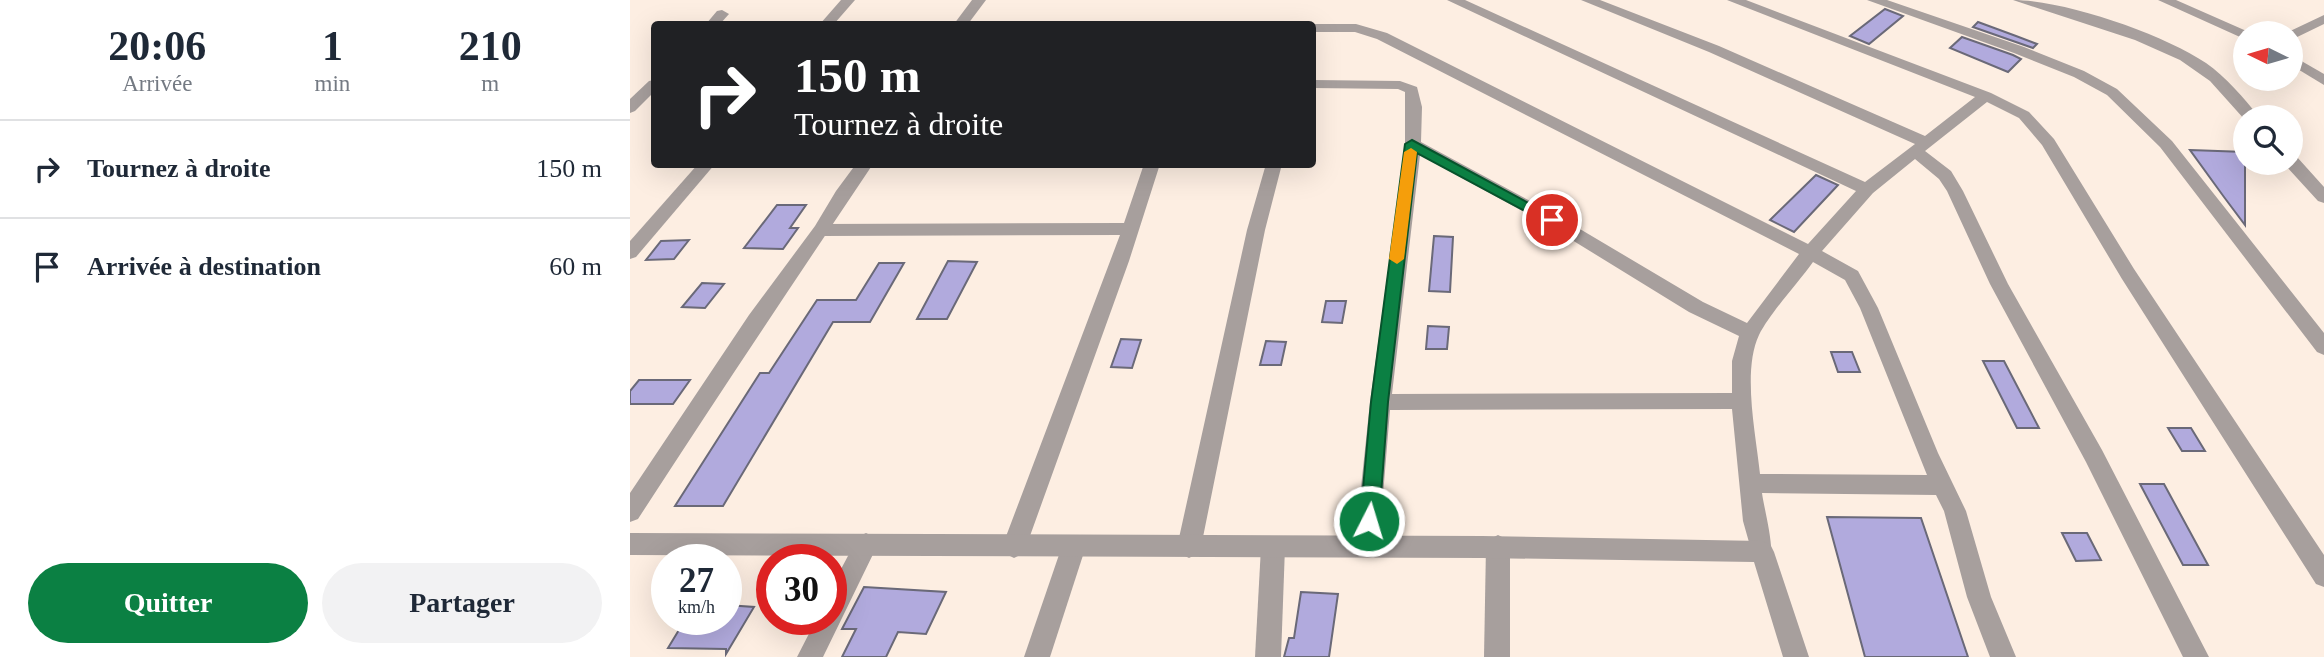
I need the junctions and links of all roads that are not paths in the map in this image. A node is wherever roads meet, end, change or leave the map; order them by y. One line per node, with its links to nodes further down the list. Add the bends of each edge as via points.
1 (848, 0): 10 (street)
2 (979, 0): 11 (street)
3 (1454, 0): 29 (street)
4 (1588, 0): 23 (street, via 1725,54)
5 (1734, 0): 19 (street)
6 (1874, 0): 36 (street, via 2019,50 2112,92 2166,144)
7 (2021, 0): 20 (street, via 2186,57 2214,77)
8 (2165, 0): 13 (street)
9 (2324, 19): 14 (street)
10 (830, 21)
11 (963, 21)
12 (1316, 28): 34 (street, via 1356,28 1382,36)
13 (2233, 29)
14 (2303, 30)
15 (2303, 67): 16 (street)
16 (2324, 81)
17 (1316, 84): 22 (street, via 1376,83 1412,90)
18 (651, 87): 21 (street)
19 (1986, 96): 23 (street); 51 (street, via 2024,115 2048,142)
20 (2240, 105)
21 (630, 108)
22 (1412, 144): 35 (street, via 1552,220 1696,307); 38 (street)
23 (1922, 147): 29 (street); 60 (street, via 1955,191 1999,284 2094,456)
24 (703, 168): 33 (street)
25 (862, 168): 32 (street)
26 (1151, 168): 31 (street)
27 (1273, 168): 48 (street)
28 (2303, 173): 30 (street)
29 (1867, 189): 34 (street)
30 (2324, 197)
31 (1131, 229): 32 (street); 47 (street)
32 (822, 230): 41 (street, via 756,320)
33 (630, 253)
34 (1810, 253): 35 (street); 40 (street, via 1845,270 1859,286)
35 (1750, 333): 37 (street, via 1742,361)
36 (2324, 347)
37 (1742, 401): 38 (street); 39 (street)
38 (1380, 402): 44 (street)
39 (1750, 483): 40 (street); 50 (street)
40 (1942, 485): 59 (street, via 1955,511 1979,597)
41 (630, 512)
42 (630, 544): 43 (street)
43 (866, 544): 47 (street); 52 (street)
44 (1367, 544): 46 (street); 49 (street)
45 (1074, 546): 47 (street); 48 (street); 55 (street)
46 (1498, 546): 50 (street); 57 (street)
47 (1014, 547)
48 (1189, 547): 49 (street)
49 (1273, 547): 56 (street)
50 (1762, 552): 58 (street)
51 (2324, 576)
52 (847, 582)
53 (821, 635): 54 (street)
54 (810, 657)
55 (1037, 657)
56 (1268, 657)
57 (1497, 657)
58 (1796, 657)
59 (2003, 657)
60 (2196, 657)

